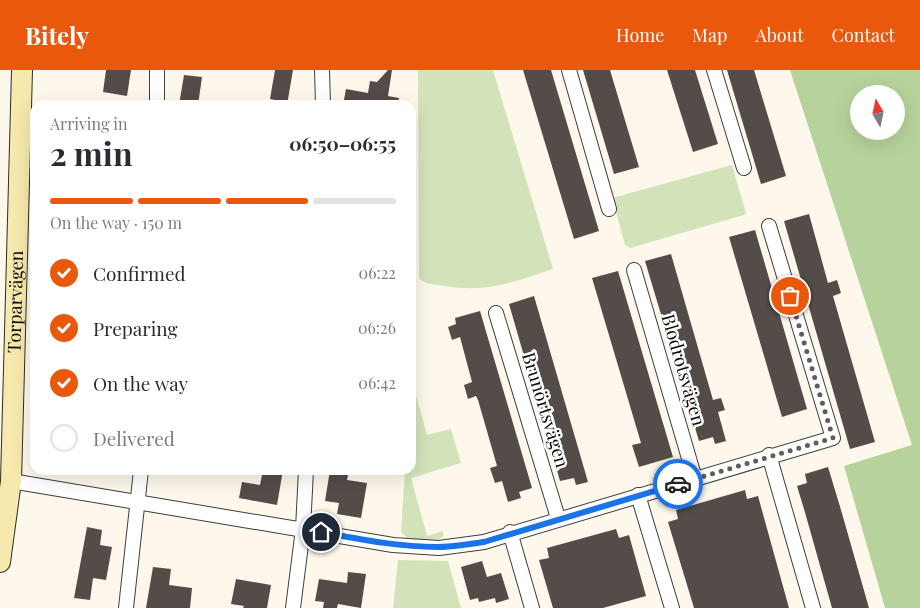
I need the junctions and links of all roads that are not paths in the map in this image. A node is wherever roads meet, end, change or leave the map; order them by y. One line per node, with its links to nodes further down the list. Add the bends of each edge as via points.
1 (22, 70): 17 (street, Torparvägen)
2 (157, 70): 6 (street)
3 (322, 70): 7 (street)
4 (569, 70): 9 (street)
5 (714, 70): 8 (street)
6 (157, 100)
7 (323, 100)
8 (744, 168)
9 (609, 209)
10 (770, 226): 13 (street, via 833,438)
11 (634, 270): 16 (street, Blodrotsvägen)
12 (496, 313): 20 (street, Brunörtsvägen)
13 (769, 455): 16 (street); 28 (street)
14 (141, 475): 19 (street)
15 (306, 475): 21 (street)
16 (695, 479): 18 (street)
17 (12, 481): 19 (street); 23 (street, Torparvägen)
18 (638, 495): 20 (street); 27 (street)
19 (139, 503): 21 (street); 24 (street)
20 (558, 518): 22 (street)
21 (303, 529): 22 (street, via 394,545 439,548 484,542); 25 (street)
22 (510, 532): 26 (street)
23 (0, 562)
24 (126, 608)
25 (292, 608)
26 (532, 608)
27 (672, 608)
28 (813, 608)

